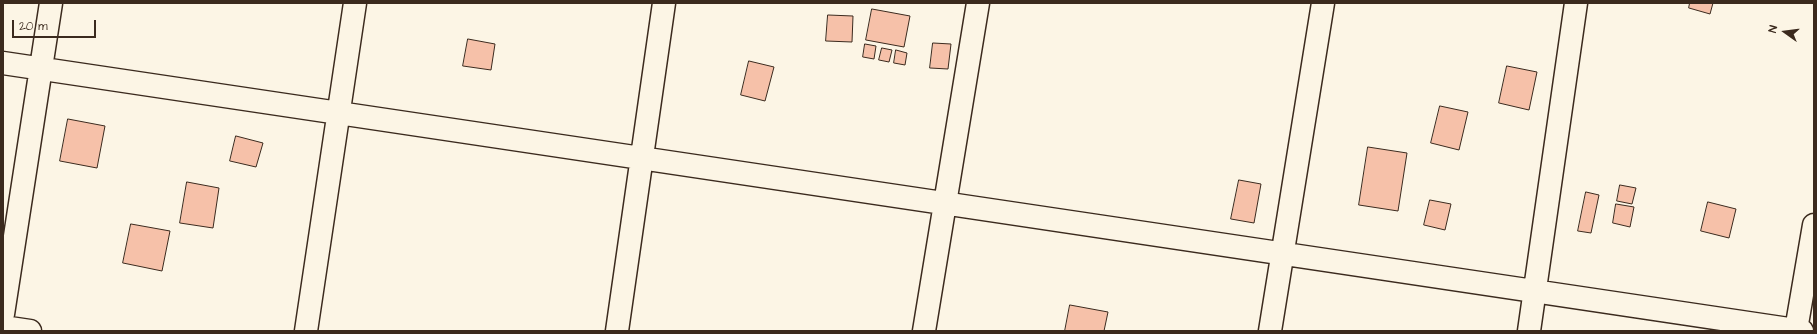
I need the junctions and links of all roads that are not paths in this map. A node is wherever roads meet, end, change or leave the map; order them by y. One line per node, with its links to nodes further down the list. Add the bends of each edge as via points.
1 (51, 3): 8 (street)
2 (354, 3): 9 (street)
3 (664, 3): 10 (street)
4 (978, 3): 11 (street)
5 (1323, 3): 13 (street)
6 (1576, 3): 14 (street)
7 (3, 63): 8 (street)
8 (41, 69): 9 (street); 15 (street)
9 (338, 113): 10 (street); 18 (street)
10 (642, 158): 11 (street); 19 (street)
11 (945, 203): 13 (street); 20 (street)
12 (1814, 225): 23 (street)
13 (1282, 254): 14 (street); 21 (street)
14 (1535, 291): 22 (street); 23 (street)
15 (3, 314)
16 (3, 327): 17 (street)
17 (30, 331)
18 (306, 331)
19 (617, 331)
20 (924, 331)
21 (1270, 331)
22 (1529, 331)
23 (1799, 331)

